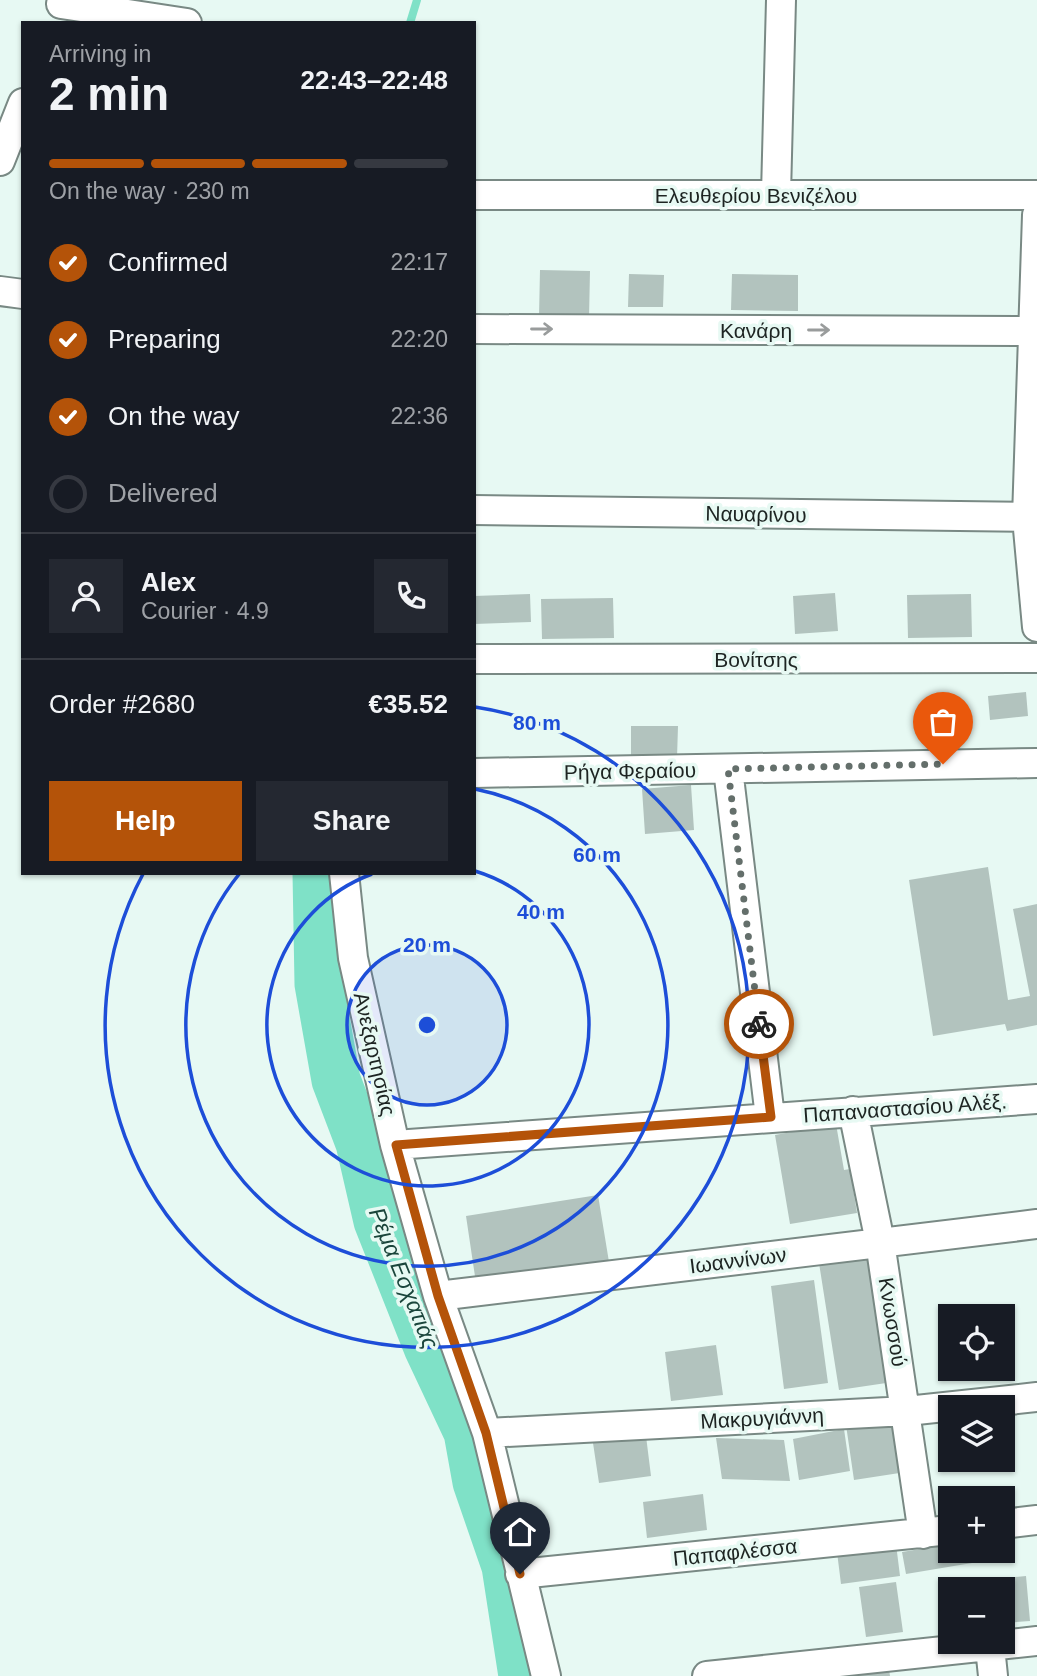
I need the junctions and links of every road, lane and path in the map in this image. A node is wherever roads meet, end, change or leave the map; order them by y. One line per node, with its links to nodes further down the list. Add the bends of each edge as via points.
1 (781, 0): 6 (street)
2 (59, 9): 3 (street)
3 (169, 21)
4 (21, 110): 5 (street)
5 (10, 150)
6 (776, 194): 7 (street, Ελευθερίου Βενιζέλου); 8 (street, Ελευθερίου Βενιζέλου)
7 (476, 195)
8 (1037, 195)
9 (1037, 215): 13 (street)
10 (0, 291): 11 (street)
11 (21, 294)
12 (476, 329): 13 (street, Κανάρη, one-way to 13)
13 (1034, 331): 15 (street)
14 (476, 510): 15 (street, Ναυαρίνου)
15 (1032, 518): 16 (street)
16 (1037, 627)
17 (1037, 658): 18 (street, Βονίτσης)
18 (476, 659)
19 (1037, 763): 20 (street, Ρήγα Φεραίου)
20 (728, 769): 21 (street, Ρήγα Φεραίου); 25 (street)
21 (476, 773)
22 (344, 875): 26 (street, Ανεξαρτησίας, via 353,958)
23 (1037, 1099): 24 (street, Παπαναστασίου Αλέξ.)
24 (853, 1111): 25 (street, Παπαναστασίου Αλέξ.); 28 (street, Κνωσσού)
25 (771, 1117): 26 (street, Παπαναστασίου Αλέξ.)
26 (396, 1145): 29 (street, Ανεξαρτησίας)
27 (1037, 1224): 28 (street, Ιωαννίνων)
28 (880, 1242): 29 (street, Ιωαννίνων); 31 (street, Κνωσσού)
29 (438, 1296): 32 (street, Ανεξαρτησίας)
30 (1037, 1397): 31 (street, Μακρυγιάννη)
31 (906, 1410): 32 (street, Μακρυγιάννη); 35 (street, Κνωσσού)
32 (486, 1433): 36 (street, Ανεξαρτησίας)
33 (1037, 1520): 34 (street)
34 (1015, 1523)
35 (937, 1532): 36 (street, Παπαφλέσσα)
36 (520, 1574): 42 (street, Ανεξαρτησίας)
37 (1037, 1641): 38 (street)
38 (1015, 1644)
39 (938, 1653): 41 (street)
40 (990, 1654): 44 (street)
41 (753, 1673): 43 (street)
42 (546, 1676)
43 (707, 1676)
44 (993, 1676)

